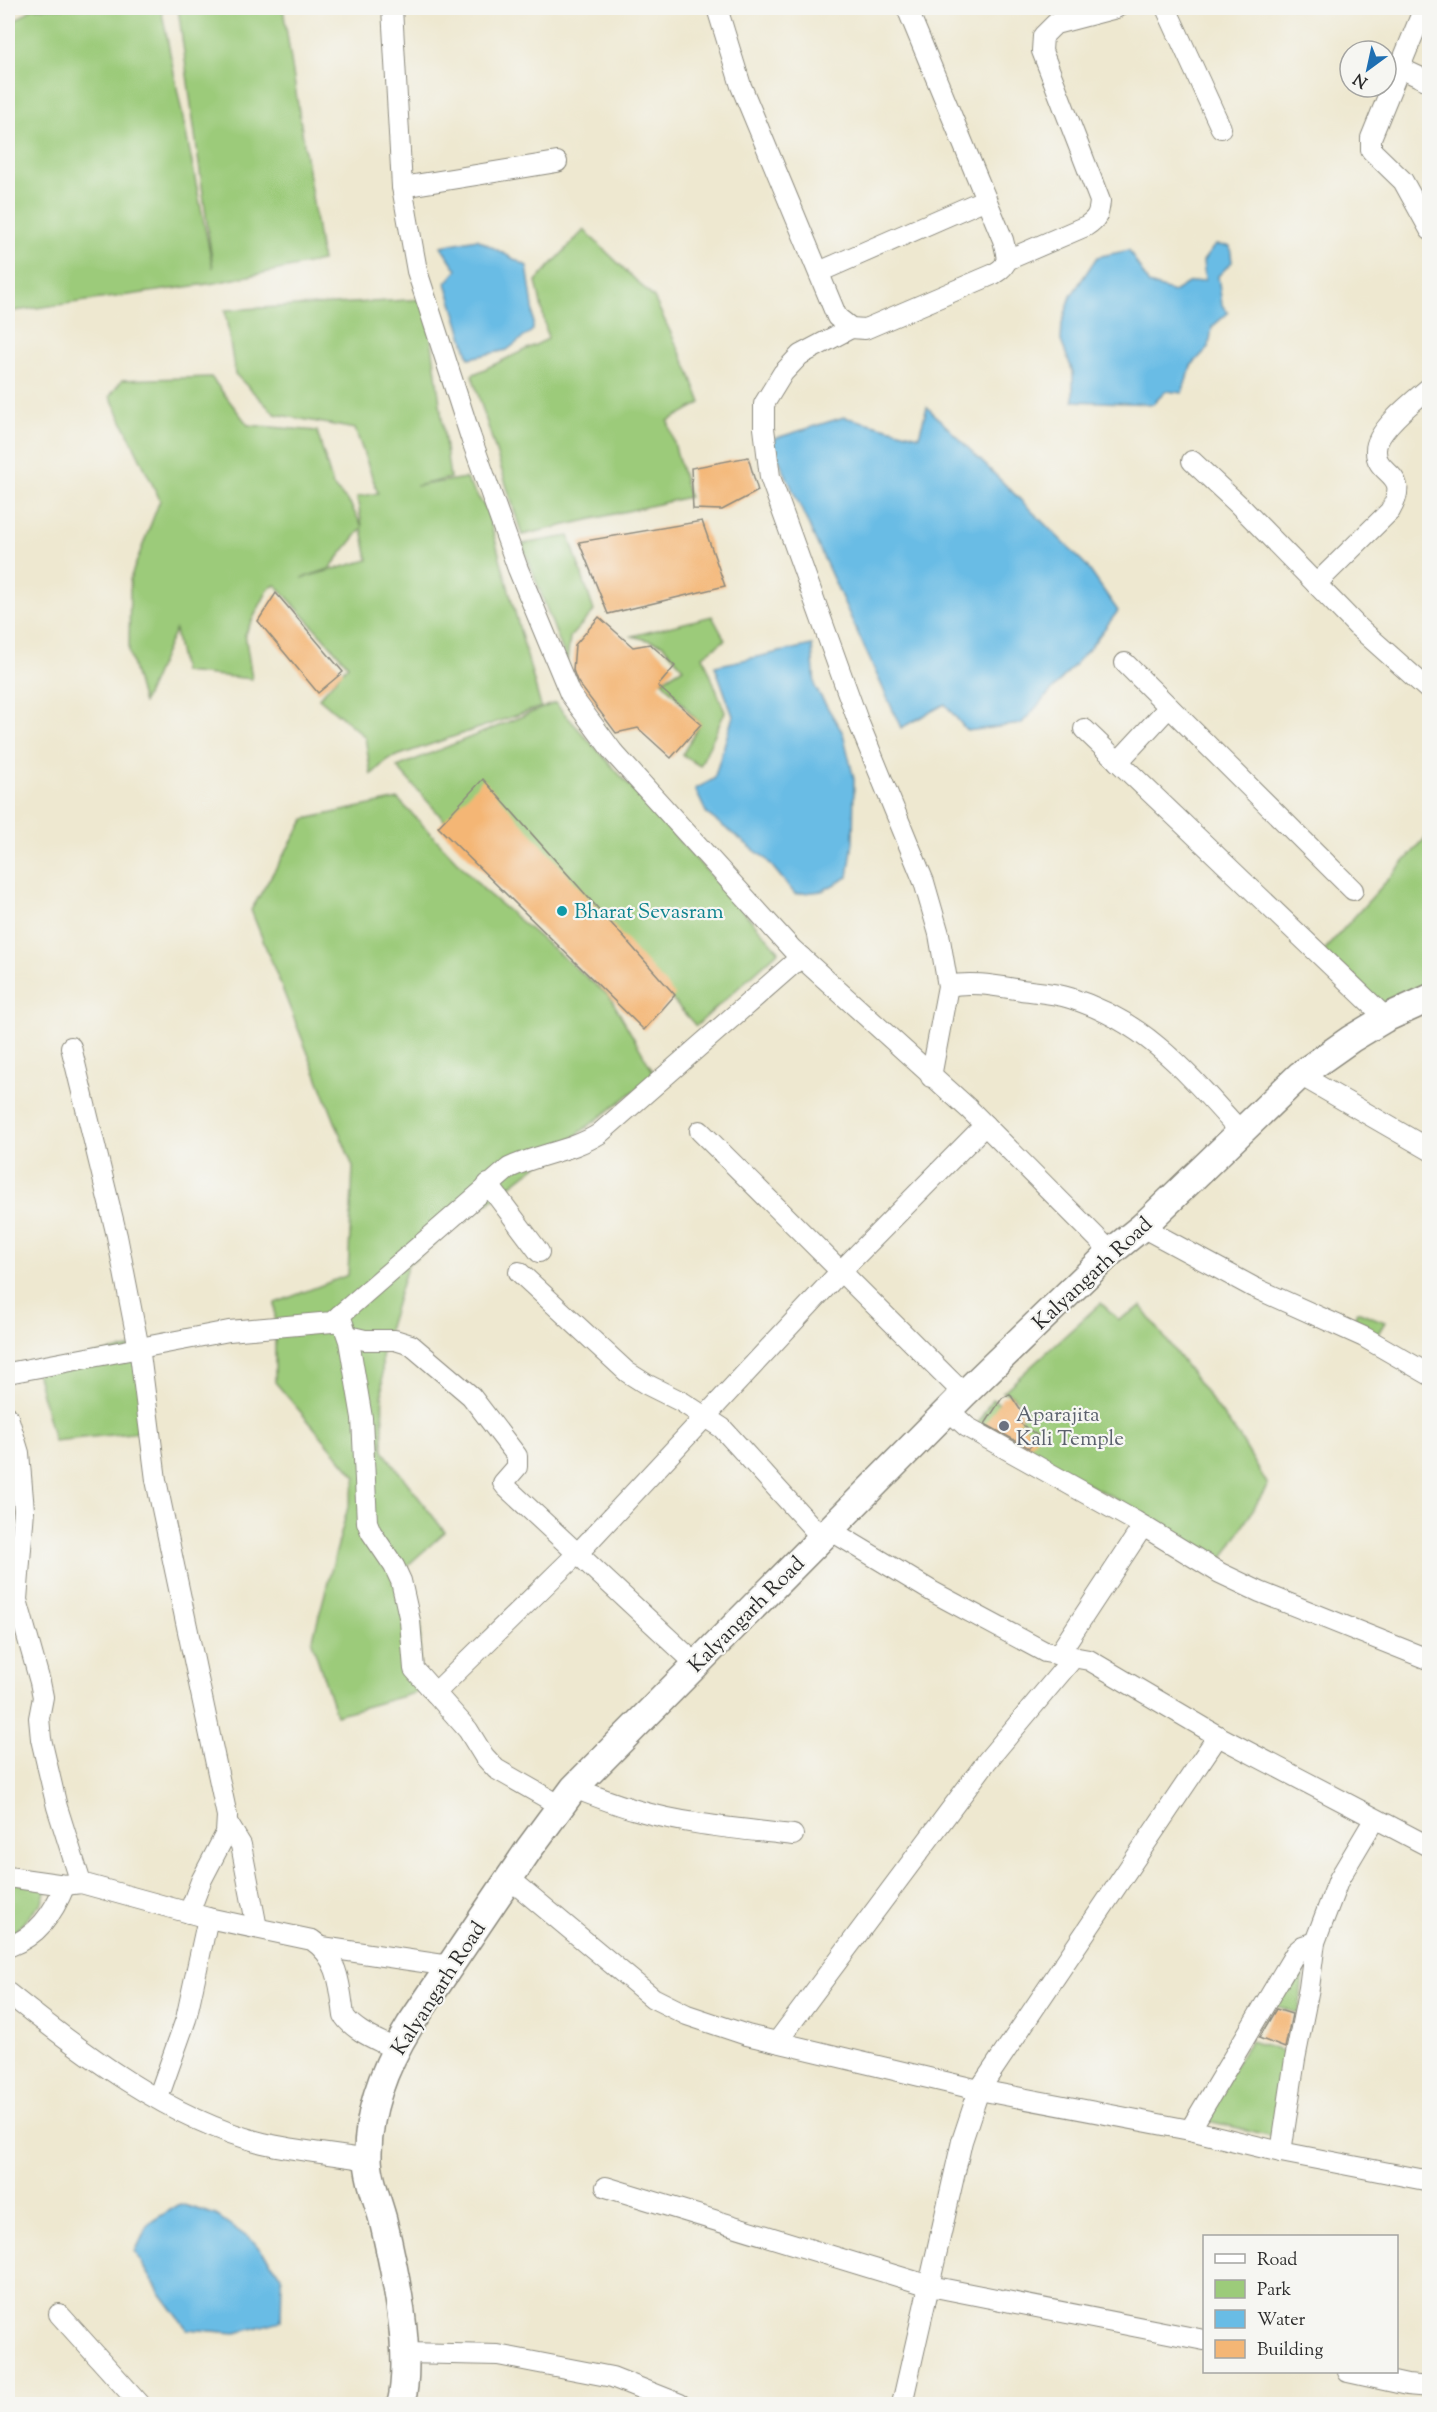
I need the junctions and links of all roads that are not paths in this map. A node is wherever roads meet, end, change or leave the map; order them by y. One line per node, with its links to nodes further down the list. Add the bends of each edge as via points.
1 (393, 8): 11 (street)
2 (717, 8): 15 (street, via 741,86)
3 (907, 8): 12 (street)
4 (1116, 8): 14 (street, via 1055,24 1043,36 1042,51 1100,201 1099,213 1086,226)
5 (1166, 8): 9 (street)
6 (1424, 8): 7 (street)
7 (1400, 68): 8 (street); 13 (street, via 1371,138 1371,150 1403,181)
8 (1430, 82)
9 (1221, 128)
10 (557, 162): 11 (street)
11 (402, 187): 26 (street, via 417,271 471,438 518,569 570,694 613,752 672,820)
12 (986, 199): 14 (street); 15 (street)
13 (1430, 230)
14 (1007, 260): 16 (street, via 1004,268 994,274 865,329)
15 (819, 272): 16 (street, via 837,317)
16 (851, 328): 27 (street, via 800,355 783,373 764,404 770,477 858,721 924,882)
17 (1430, 387): 19 (street, via 1380,437 1378,459 1399,491 1390,511)
18 (1192, 462): 19 (street)
19 (1316, 584): 21 (street)
20 (1125, 663): 22 (street)
21 (1430, 691)
22 (1169, 707): 24 (street); 25 (street)
23 (1084, 729): 24 (street)
24 (1118, 762): 29 (street)
25 (1353, 890)
26 (801, 957): 32 (street); 37 (street, via 599,1134 576,1146 517,1164)
27 (948, 986): 32 (street); 35 (street, via 962,983 1068,997 1108,1012 1147,1035)
28 (1430, 998): 29 (main road, Kalyangarh Road)
29 (1386, 1018): 31 (main road, Kalyangarh Road)
30 (71, 1047): 45 (street, via 117,1236)
31 (1300, 1075): 35 (main road, Kalyangarh Road); 36 (street)
32 (931, 1077): 33 (street)
33 (985, 1125): 40 (street); 42 (street)
34 (700, 1131): 42 (street)
35 (1240, 1132): 38 (main road, Kalyangarh Road)
36 (1430, 1150)
37 (488, 1184): 39 (street); 43 (street)
38 (1142, 1227): 40 (main road, Kalyangarh Road); 47 (street, via 1253,1287 1364,1337)
39 (539, 1252)
40 (1111, 1252): 48 (main road, Kalyangarh Road)
41 (519, 1272): 50 (street, via 627,1372)
42 (840, 1272): 48 (street); 50 (street)
43 (340, 1315): 44 (street); 45 (street, via 332,1322 229,1331)
44 (348, 1336): 53 (street, via 411,1345 471,1396 517,1456 517,1467 503,1483); 57 (street, via 362,1418 367,1522 401,1581 410,1621 414,1670)
45 (138, 1346): 46 (street); 61 (street, via 156,1480)
46 (8, 1373)
47 (1430, 1375)
48 (956, 1402): 51 (street, via 967,1427); 52 (main road, Kalyangarh Road)
49 (8, 1417): 66 (street, via 19,1454 24,1510 17,1600 43,1697 41,1739)
50 (705, 1417): 52 (street, via 722,1428); 53 (street)
51 (1143, 1526): 54 (street); 55 (street, via 1220,1573)
52 (826, 1534): 54 (street, via 1044,1652); 56 (main road, Kalyangarh Road)
53 (578, 1553): 56 (street); 57 (street)
54 (1066, 1656): 58 (street, via 1089,1660); 75 (street)
55 (1430, 1660)
56 (696, 1664): 59 (main road, Kalyangarh Road)
57 (435, 1693): 59 (street, via 496,1769)
58 (1218, 1736): 60 (street); 77 (street)
59 (568, 1797): 62 (street, via 719,1826); 65 (main road, Kalyangarh Road)
60 (1374, 1820): 63 (street); 70 (street, via 1339,1879)
61 (227, 1822): 67 (street, via 226,1833); 69 (street, via 241,1845)
62 (793, 1835)
63 (1430, 1847)
64 (8, 1877): 66 (street)
65 (510, 1879): 73 (main road, Kalyangarh Road); 75 (street, via 653,1998 687,2015)
66 (73, 1884): 67 (street); 71 (street, via 39,1928 22,1942)
67 (189, 1913): 68 (street)
68 (208, 1918): 69 (street); 78 (street, via 186,2019)
69 (257, 1928): 72 (street, via 312,1940)
70 (1315, 1942): 79 (street, via 1296,1952); 80 (street)
71 (8, 1947)
72 (322, 1947): 73 (street); 76 (street, via 339,1974 348,2022)
73 (450, 1966): 76 (main road, Kalyangarh Road)
74 (8, 1994): 78 (street, via 139,2089)
75 (777, 2042): 77 (street)
76 (395, 2049): 81 (main road, Kalyangarh Road, via 382,2078)
77 (979, 2090): 79 (street); 84 (street, via 962,2140)
78 (158, 2098): 81 (street, via 208,2124 263,2143)
79 (1190, 2130): 80 (street)
80 (1281, 2152): 82 (street)
81 (368, 2160): 87 (main road, Kalyangarh Road, via 387,2240)
82 (1430, 2181)
83 (606, 2187): 84 (street)
84 (930, 2286): 86 (street); 94 (street)
85 (59, 2314): 91 (street)
86 (1203, 2340)
87 (405, 2353): 92 (main road, Kalyangarh Road); 93 (street, via 498,2355 612,2377)
88 (1353, 2373): 89 (street)
89 (1430, 2387)
90 (1430, 2395): 95 (street)
91 (140, 2404)
92 (400, 2404)
93 (680, 2404)
94 (902, 2404)
95 (1425, 2404)

